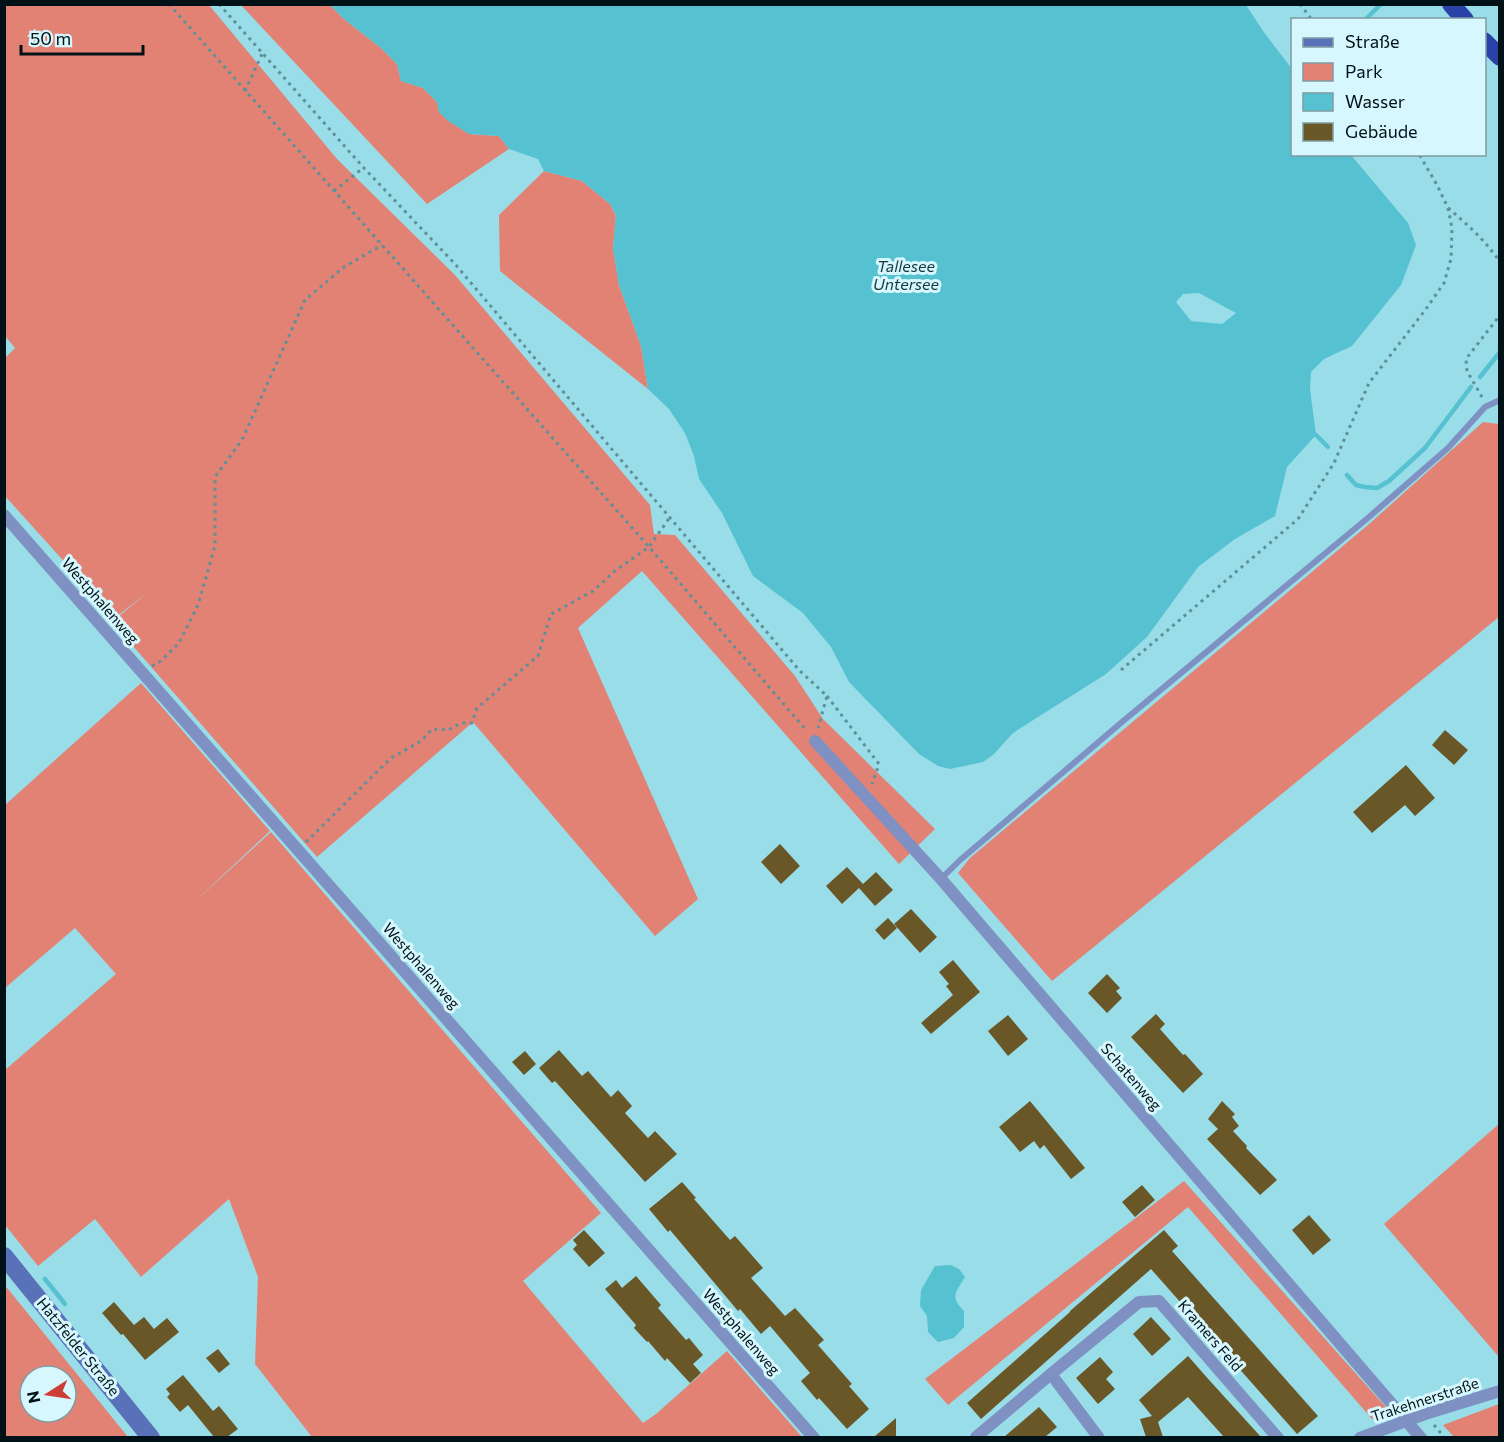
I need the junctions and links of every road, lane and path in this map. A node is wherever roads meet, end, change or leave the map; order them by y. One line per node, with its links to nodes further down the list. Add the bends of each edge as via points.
1 (169, 4): 10 (path)
2 (219, 4): 8 (path)
3 (1300, 4): 5 (path)
4 (1451, 4): 6 (highway)
5 (1310, 18)
6 (1463, 18)
7 (1486, 42): 9 (highway)
8 (263, 54): 10 (path); 12 (path)
9 (1500, 57)
10 (245, 91): 13 (path)
11 (1420, 156): 14 (path)
12 (363, 167): 13 (path); 21 (path, via 455,264)
13 (334, 191): 15 (path)
14 (1448, 208): 16 (path, via 1471,226); 23 (path, via 1451,259 1444,283 1369,383 1334,464 1298,519)
15 (382, 245): 22 (path); 24 (path, via 344,267 305,300 242,440 215,477 215,546 198,604 179,643 161,661)
16 (1500, 262)
17 (1500, 315): 19 (path, via 1466,359 1467,371)
18 (1500, 400): 19 (lane)
19 (1485, 407): 29 (lane, via 1448,448 1369,517)
20 (4, 515): 24 (street, Westphalenweg)
21 (670, 517): 22 (path); 25 (path, via 800,670)
22 (649, 547): 26 (path); 28 (path, via 593,591 551,614 538,656 477,708 472,723 461,723 448,730 432,729 421,741 391,758)
23 (1121, 670)
24 (142, 671): 28 (street, Westphalenweg)
25 (827, 696): 26 (path); 27 (path)
26 (815, 741): 29 (street, Schatenweg)
27 (879, 764)
28 (299, 849): 35 (street, Westphalenweg)
29 (940, 879): 33 (street, Schatenweg)
30 (4, 1256): 34 (street, Hatzfelder Straße)
31 (1051, 1374): 36 (street, Kramers Feld); 37 (street); 38 (street, Kramers Feld, via 1139,1302 1159,1300)
32 (1500, 1391): 33 (street, Trakehnerstraße)
33 (1406, 1421): 39 (street, Trakehnerstraße); 40 (street, Schatenweg)
34 (151, 1437)
35 (814, 1437)
36 (976, 1437)
37 (1100, 1437)
38 (1278, 1437)
39 (1360, 1437)
40 (1420, 1437)

